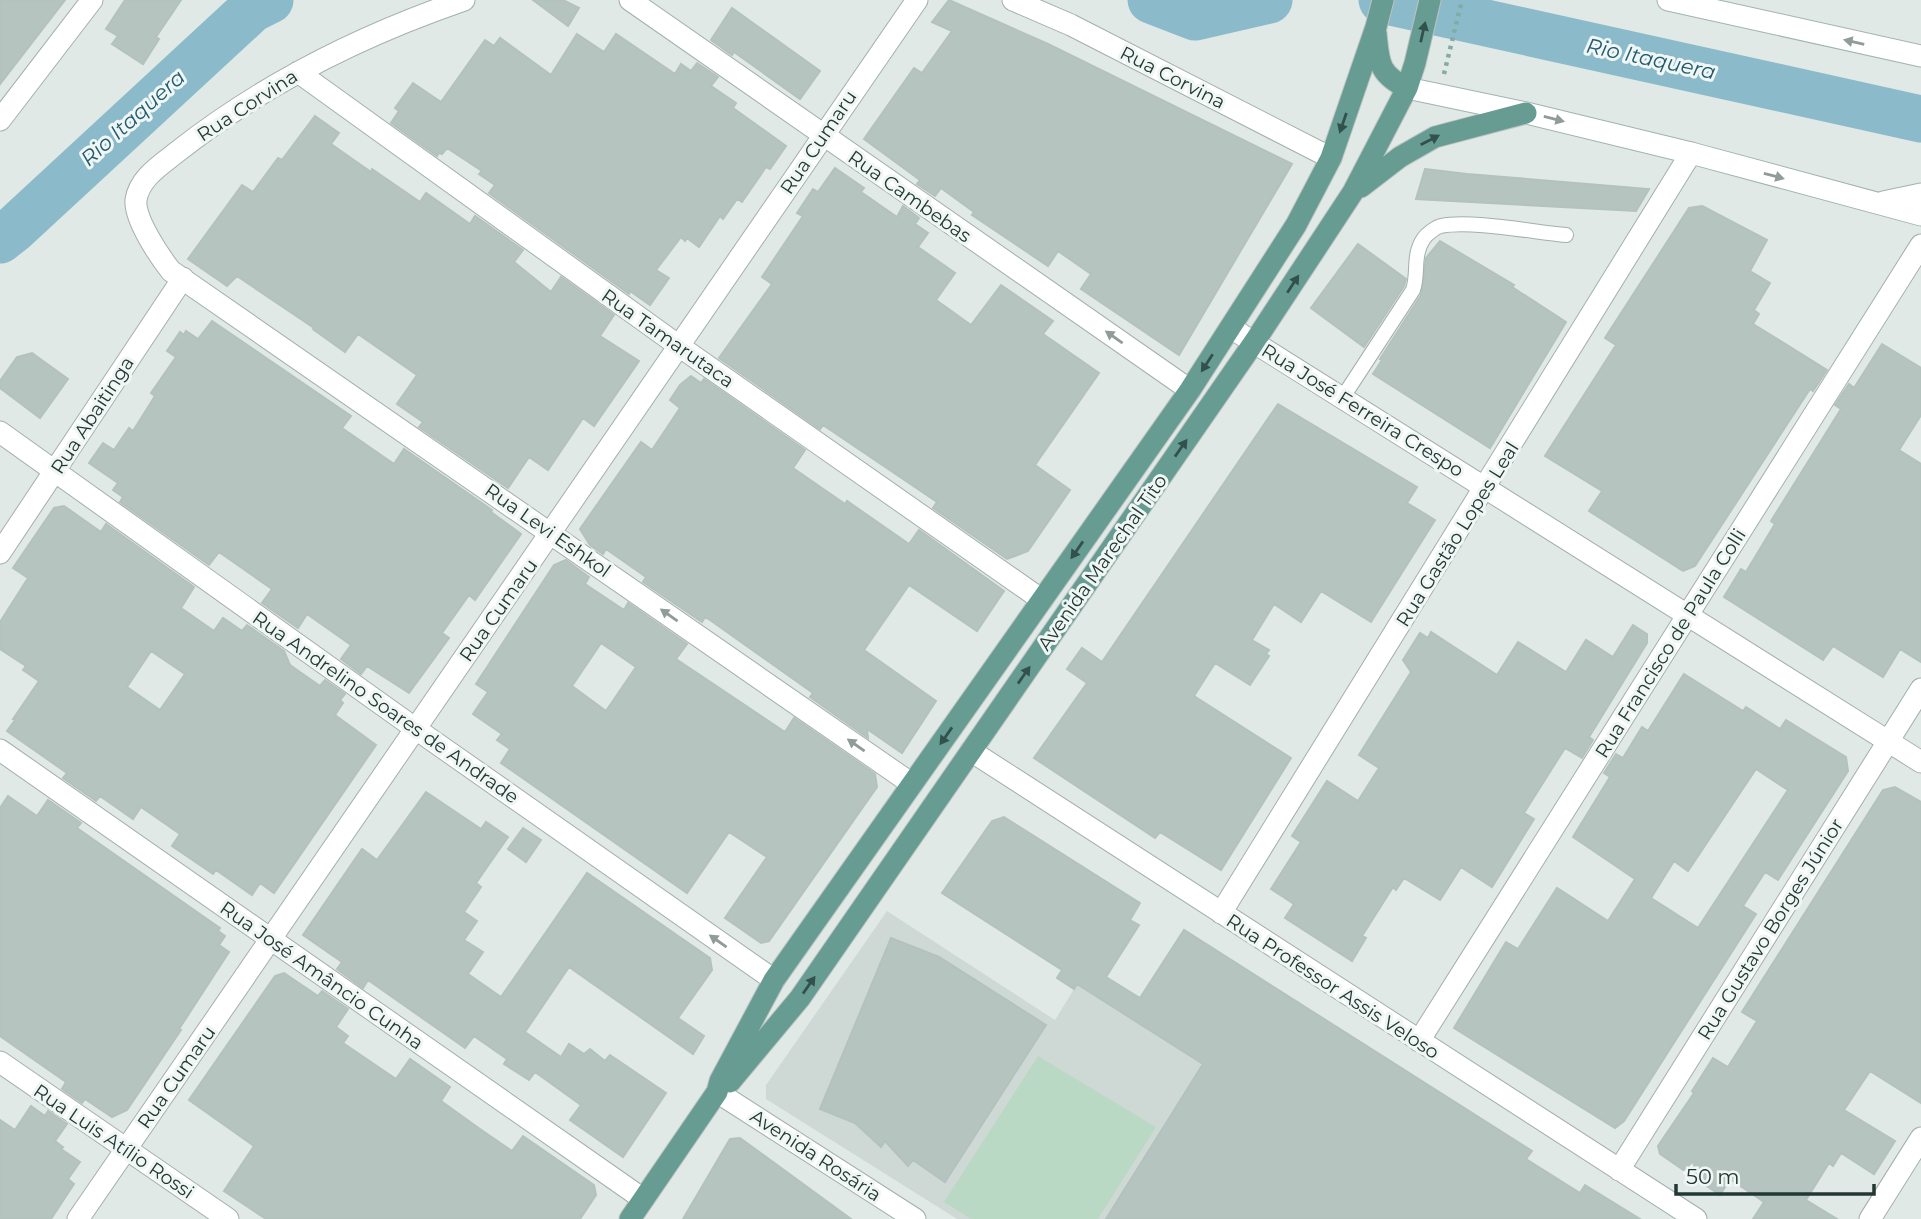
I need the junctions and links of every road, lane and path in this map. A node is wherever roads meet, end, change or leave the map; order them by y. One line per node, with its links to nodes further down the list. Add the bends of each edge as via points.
1 (92, 0): 16 (street)
2 (464, 0): 12 (street, Rua Corvina)
3 (630, 0): 17 (street, Rua Cambebas)
4 (916, 0): 17 (street, Rua Cumaru)
5 (1013, 0): 19 (street, Rua Corvina)
6 (1383, 0): 11 (main road)
7 (1430, 0): 14 (main road, Avenida Marechal Tito, one-way to 7)
8 (1462, 0): 13 (path)
9 (1668, 0): 10 (street, one-way to 9)
10 (1921, 57)
11 (1372, 59): 14 (main road); 19 (main road, Avenida Marechal Tito, one-way to 19)
12 (298, 72): 26 (street, Rua Corvina, via 212,124 142,185 136,201 139,214 161,258); 29 (street, Rua Tamarutaca)
13 (1443, 80)
14 (1407, 88): 15 (street); 20 (main road, Avenida Marechal Tito)
15 (1526, 113): 18 (street, one-way to 18); 20 (main road, one-way to 15, via 1435,137)
16 (0, 120)
17 (822, 136): 29 (street, Rua Cumaru); 30 (street, Rua Cambebas, one-way to 17)
18 (1691, 153): 22 (street, one-way to 22); 34 (street, Rua Gastão Lopes Leal)
19 (1331, 158): 27 (main road, Avenida Marechal Tito, via 1296,225)
20 (1353, 192): 28 (main road, Avenida Marechal Tito, one-way to 20)
21 (1921, 194): 22 (street)
22 (1874, 204): 23 (street)
23 (1921, 215)
24 (1566, 235): 31 (lane, via 1439,226 1424,237 1416,255 1413,290)
25 (1921, 245): 38 (street, Rua Francisco de Paula Colli)
26 (183, 278): 33 (street, Rua Abaitinga); 35 (street, Rua Levi Eshkol)
27 (1231, 328): 28 (street, Rua José Ferreira Crespo); 30 (main road, Avenida Marechal Tito, one-way to 30)
28 (1255, 341): 31 (street, Rua José Ferreira Crespo); 44 (main road, Avenida Marechal Tito, one-way to 28)
29 (679, 346): 35 (street, Rua Cumaru); 37 (street, Rua Tamarutaca)
30 (1190, 390): 37 (main road, Avenida Marechal Tito, one-way to 37)
31 (1343, 397): 34 (street, Rua José Ferreira Crespo)
32 (0, 432): 33 (street, Rua Andrelino Soares de Andrade)
33 (55, 472): 36 (street, Rua Abaitinga); 41 (street, Rua Andrelino Soares de Andrade)
34 (1486, 488): 38 (street, Rua José Ferreira Crespo); 47 (street, Rua Gastão Lopes Leal)
35 (551, 533): 41 (street, Rua Cumaru); 46 (street, Rua Levi Eshkol, one-way to 35)
36 (0, 553)
37 (1042, 600): 39 (main road, Avenida Marechal Tito)
38 (1688, 615): 42 (street, Rua José Ferreira Crespo); 50 (street, Rua Francisco de Paula Colli)
39 (995, 667): 44 (main road, via 995,675 975,706); 46 (main road, Avenida Marechal Tito, one-way to 46)
40 (1921, 689): 42 (street, Rua Gustavo Borges Júnior)
41 (416, 729): 48 (street, Rua Cumaru); 49 (street, Rua Andrelino Soares de Andrade, one-way to 41)
42 (1888, 741): 45 (street, Rua José Ferreira Crespo); 55 (street, Rua Gustavo Borges Júnior)
43 (0, 750): 48 (street, Rua José Amâncio Cunha)
44 (971, 751): 47 (street, Rua Professor Assis Veloso); 52 (main road, Avenida Marechal Tito, one-way to 44, via 800,998)
45 (1921, 762)
46 (912, 784): 49 (main road, Avenida Marechal Tito)
47 (1221, 913): 50 (street, Rua Professor Assis Veloso)
48 (271, 939): 54 (street, Rua Cumaru); 56 (street, Rua José Amâncio Cunha)
49 (774, 980): 52 (main road, via 777,998 773,1009)
50 (1419, 1041): 55 (street, Rua Professor Assis Veloso)
51 (0, 1062): 54 (street, Rua Luis Atílio Rossi)
52 (717, 1092): 56 (main road, Avenida Marechal Tito); 60 (street, Avenida Rosária)
53 (1921, 1138): 62 (street)
54 (125, 1150): 57 (street, Rua Cumaru); 58 (street, Rua Luis Atílio Rossi)
55 (1619, 1170): 61 (street, Rua Professor Assis Veloso)
56 (643, 1199): 59 (main road, Avenida Marechal Tito)
57 (78, 1219)
58 (228, 1219)
59 (630, 1219)
60 (915, 1219)
61 (1696, 1219)
62 (1870, 1219)

